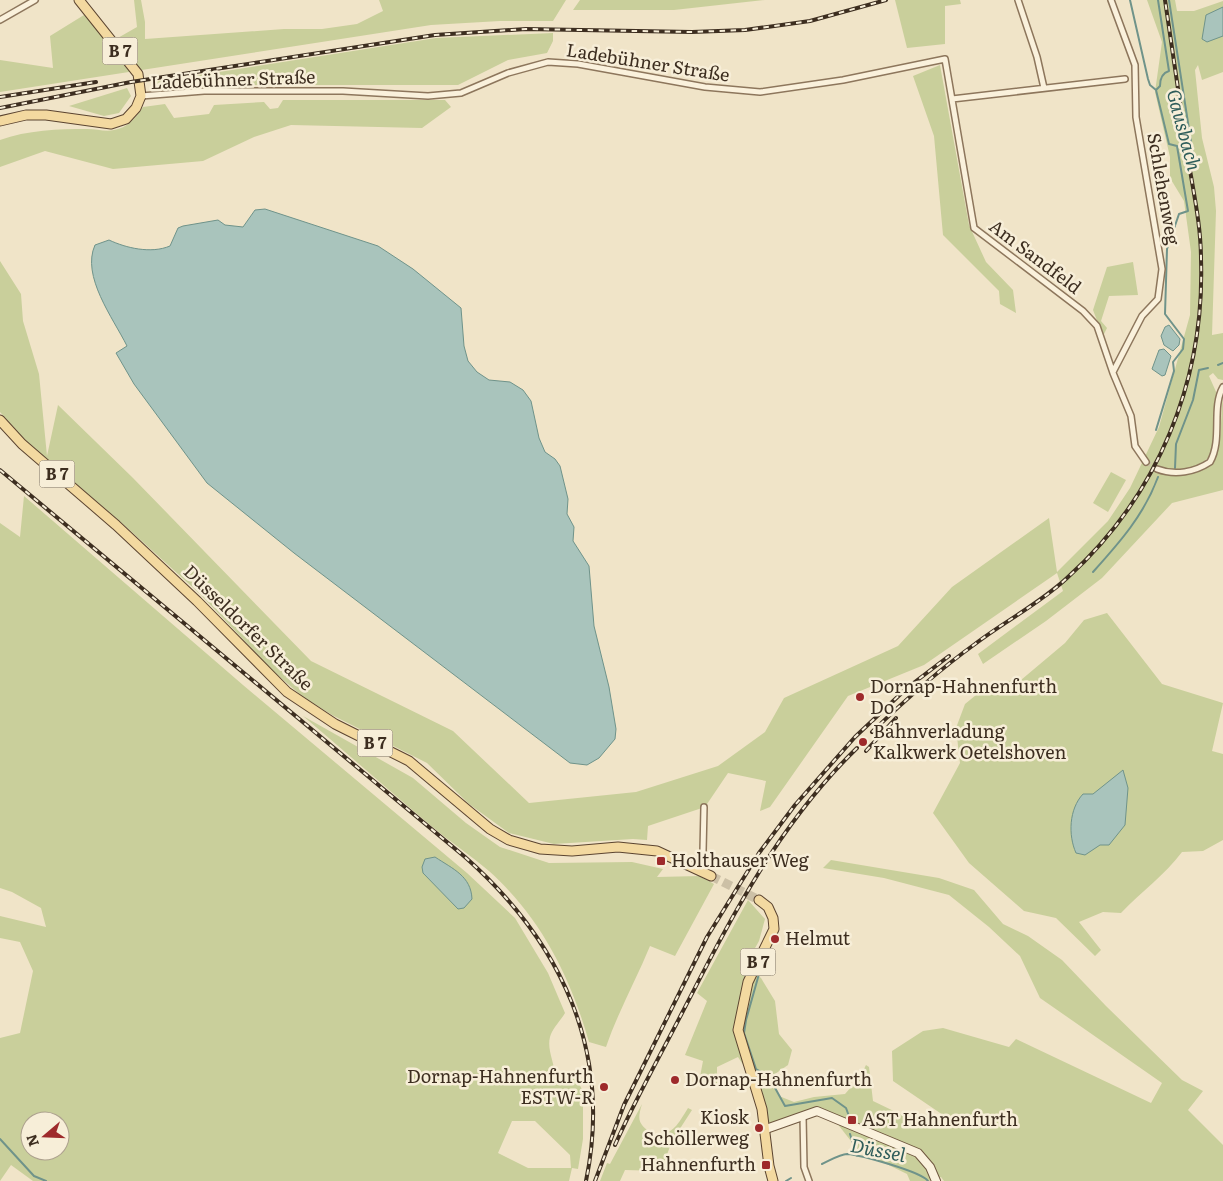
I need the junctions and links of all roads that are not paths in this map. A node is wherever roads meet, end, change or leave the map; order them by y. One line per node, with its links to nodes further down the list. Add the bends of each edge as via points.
1 (35, 0): 5 (street)
2 (79, 0): 9 (main road, B 7, via 138,74)
3 (1018, 0): 8 (street)
4 (1111, 0): 12 (street, Schlehenweg, via 1135,65 1136,117 1162,269 1158,299 1142,316)
5 (0, 20)
6 (944, 59): 9 (street, Ladebühner Straße, via 843,80 760,92 705,87 578,64 548,62 508,73 461,92 428,96 343,91 204,91); 10 (street, Am Sandfeld)
7 (1124, 79): 8 (street)
8 (1044, 88): 10 (street)
9 (141, 96): 11 (main road, via 131,115 111,124 46,114)
10 (952, 99): 12 (street, Am Sandfeld, via 974,228 1083,310 1097,326)
11 (0, 121)
12 (1113, 373): 15 (street, Am Sandfeld, via 1131,416 1135,446)
13 (1223, 387): 16 (street, via 1217,448 1210,462 1182,472)
14 (0, 420): 18 (main road, Düsseldorfer Straße / B 7, via 22,444 197,601 287,692 335,724 415,765 490,829 510,840 540,849 632,848 656,851)
15 (1146, 462)
16 (1157, 469)
17 (704, 807): 18 (street, via 702,851)
18 (695, 868): 19 (main road, Düsseldorfer Straße / B 7)
19 (711, 876)
20 (759, 900): 22 (main road, B 7, via 774,918 774,929 748,982 738,1030)
21 (803, 1116): 22 (street); 24 (street, via 804,1167); 25 (street, via 817,1111 918,1153 930,1167)
22 (766, 1129): 23 (main road)
23 (773, 1181)
24 (809, 1181)
25 (936, 1181)

